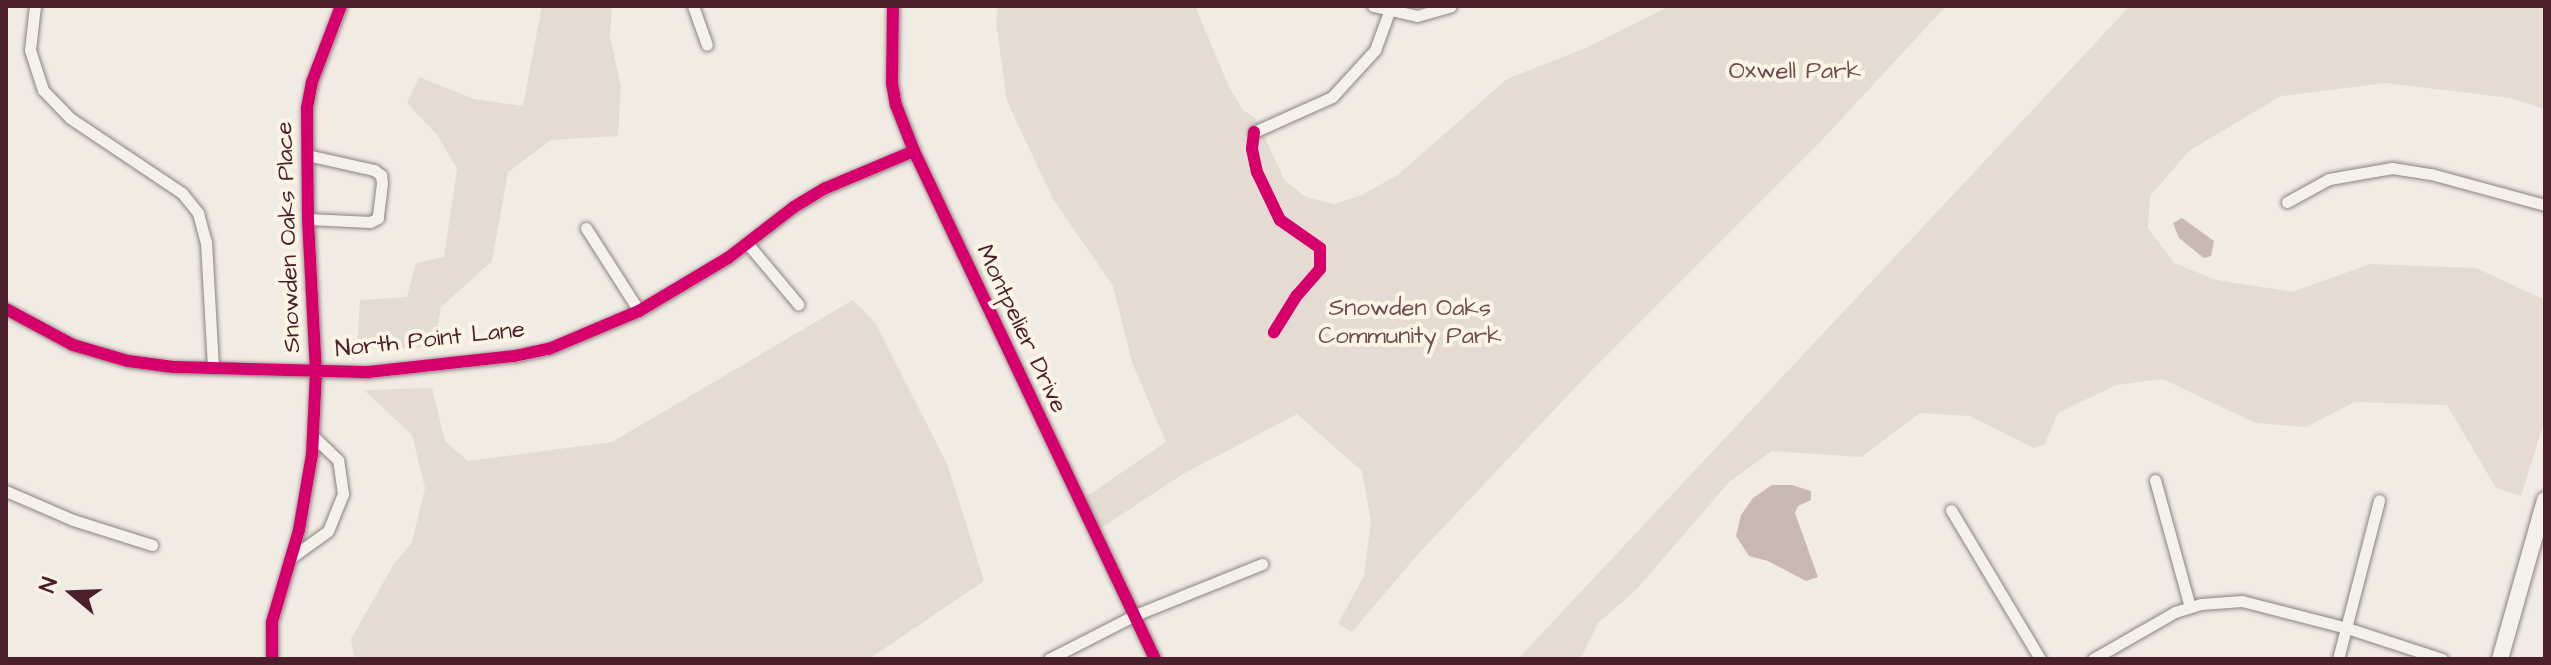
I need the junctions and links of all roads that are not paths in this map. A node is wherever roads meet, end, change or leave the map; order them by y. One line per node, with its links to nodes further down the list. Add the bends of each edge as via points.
1 (35, 6): 20 (street, via 30,50 43,90 70,118 182,193 198,213 207,256)
2 (341, 6): 11 (street, Snowden Oaks Place, via 308,97)
3 (693, 6): 8 (street)
4 (893, 6): 10 (street, Montpelier Drive, via 892,83)
5 (1373, 6): 7 (street)
6 (1451, 6): 7 (street, via 1417,16)
7 (1389, 12): 9 (street, via 1375,50 1332,97)
8 (707, 45)
9 (1254, 132)
10 (914, 151): 16 (street, North Point Lane, via 826,188); 32 (street, Montpelier Drive)
11 (307, 155): 14 (street, Snowden Oaks Place); 14 (street, via 374,170 382,183 378,218 370,222)
12 (2287, 202): 13 (street, via 2329,179 2392,168)
13 (2545, 205)
14 (308, 219): 21 (street, Snowden Oaks Place)
15 (586, 228): 19 (street)
16 (747, 243): 17 (street); 19 (street, North Point Lane)
17 (798, 304)
18 (6, 309): 20 (street, North Point Lane, via 43,332 103,355 150,365)
19 (639, 311): 21 (street, North Point Lane, via 549,349 515,356 369,372)
20 (213, 368): 21 (street, North Point Lane)
21 (316, 372): 22 (street, Snowden Oaks Place)
22 (313, 436): 29 (street, Snowden Oaks Place, via 310,476); 29 (street, via 338,460 343,494 328,531)
23 (2155, 480): 31 (street)
24 (6, 491): 28 (street, via 85,525)
25 (2379, 500): 33 (street)
26 (2545, 500): 41 (main road)
27 (1951, 510): 37 (street)
28 (152, 545)
29 (291, 557): 34 (street, Snowden Oaks Place, via 272,622)
30 (1262, 564): 32 (street)
31 (2190, 607): 33 (street, via 2242,601); 38 (street)
32 (1135, 615): 35 (street); 36 (street, Montpelier Drive)
33 (2347, 628): 39 (street); 40 (street)
34 (272, 659)
35 (1049, 659)
36 (1155, 659)
37 (2040, 659)
38 (2093, 659)
39 (2338, 659)
40 (2442, 659)
41 (2500, 659)

